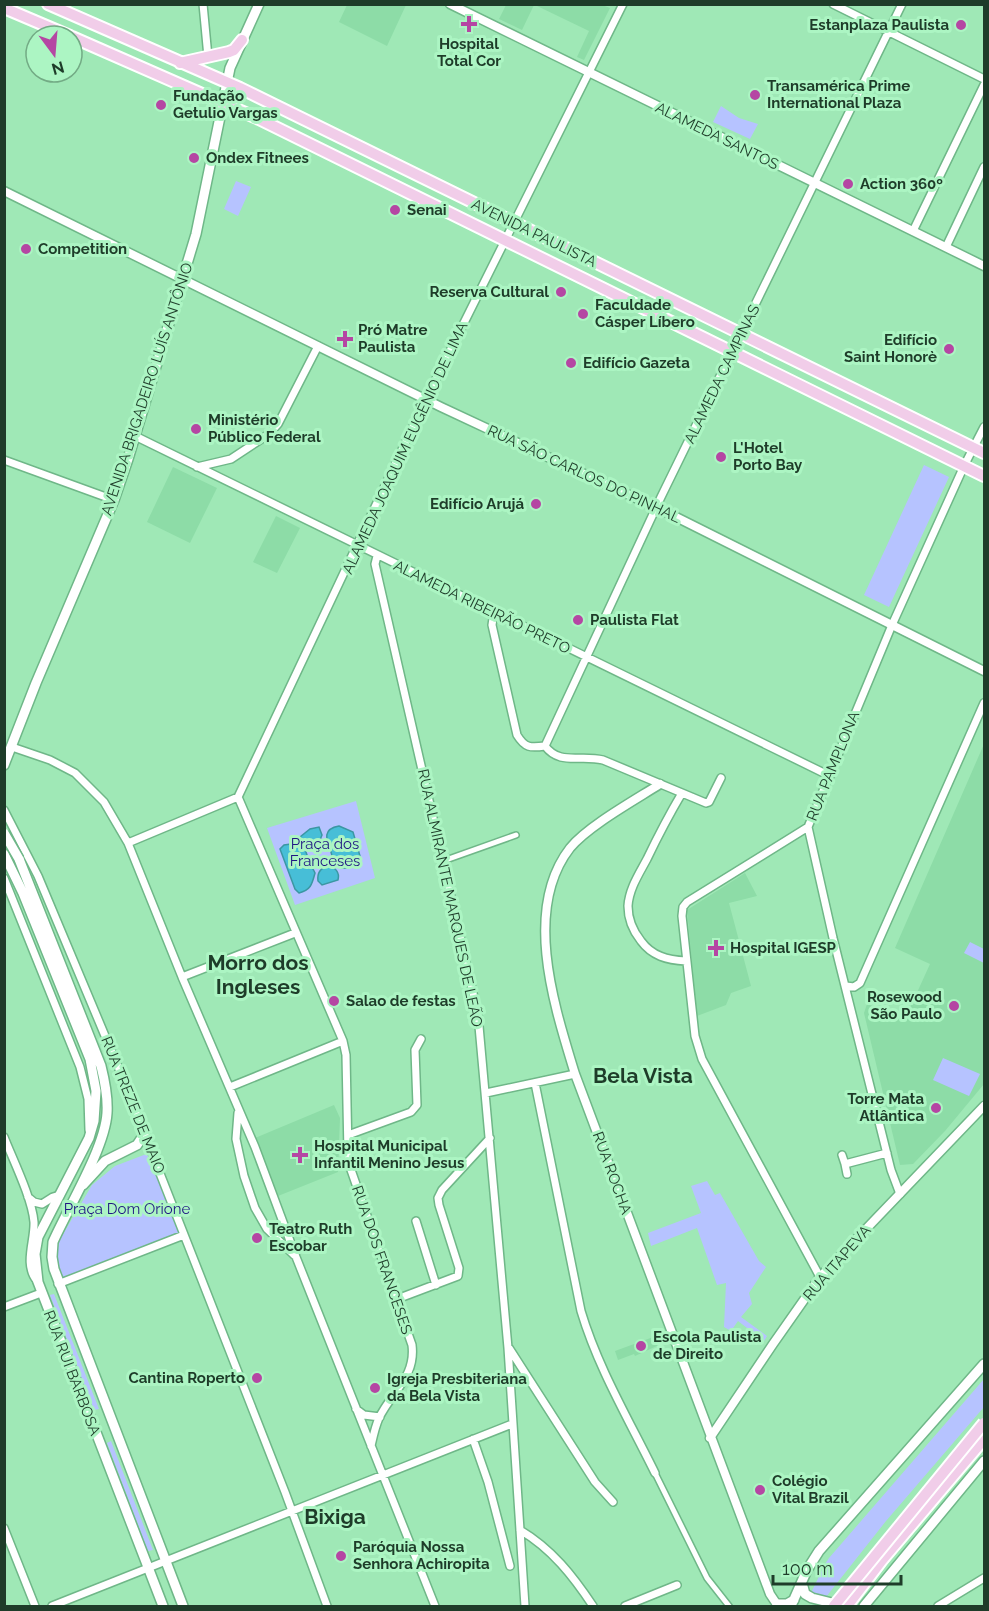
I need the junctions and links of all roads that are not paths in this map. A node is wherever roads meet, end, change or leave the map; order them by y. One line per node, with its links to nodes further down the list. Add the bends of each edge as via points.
1 (48, 4): 14 (main road, AVENIDA PAULISTA)
2 (203, 4): 13 (street)
3 (259, 4): 11 (main road, AVENIDA BRIGADEIRO LUÍS ANTÔNIO)
4 (450, 4): 15 (street, ALAMEDA SANTOS)
5 (623, 4): 15 (street, ALAMEDA JOAQUIM EUGÊNIO DE LIMA)
6 (833, 4): 10 (street)
7 (902, 4): 10 (street, ALAMEDA CAMPINAS)
8 (4, 8): 9 (main road, AVENIDA PAULISTA)
9 (42, 24)
10 (889, 32): 16 (street); 21 (street, ALAMEDA CAMPINAS)
11 (242, 40): 13 (main road, via 234,50); 17 (main road, AVENIDA BRIGADEIRO LUÍS ANTÔNIO)
12 (84, 42): 19 (main road, AVENIDA PAULISTA)
13 (208, 57): 14 (main road)
14 (179, 63): 17 (main road, AVENIDA PAULISTA)
15 (588, 73): 21 (street, ALAMEDA SANTOS); 23 (street, ALAMEDA JOAQUIM EUGÊNIO DE LIMA)
16 (984, 79)
17 (227, 82): 19 (main road, AVENIDA BRIGADEIRO LUÍS ANTÔNIO); 23 (main road, AVENIDA PAULISTA)
18 (984, 85): 24 (street)
19 (223, 102): 25 (main road, AVENIDA PAULISTA); 28 (main road, AVENIDA BRIGADEIRO LUÍS ANTÔNIO, via 196,234)
20 (984, 167): 26 (street)
21 (815, 183): 24 (street, ALAMEDA SANTOS); 29 (street, ALAMEDA CAMPINAS)
22 (4, 191): 28 (street, RUA SÃO CARLOS DO PINHAL)
23 (513, 223): 25 (street, ALAMEDA JOAQUIM EUGÊNIO DE LIMA); 29 (main road, AVENIDA PAULISTA)
24 (913, 231): 26 (street, ALAMEDA SANTOS)
25 (505, 240): 31 (main road, AVENIDA PAULISTA); 32 (street, ALAMEDA JOAQUIM EUGÊNIO DE LIMA)
26 (946, 247): 27 (street, ALAMEDA SANTOS)
27 (984, 266)
28 (182, 279): 30 (street, RUA SÃO CARLOS DO PINHAL); 34 (main road, AVENIDA BRIGADEIRO LUÍS ANTÔNIO)
29 (741, 335): 31 (street, ALAMEDA CAMPINAS); 35 (main road, AVENIDA PAULISTA)
30 (318, 346): 32 (street, RUA SÃO CARLOS DO PINHAL); 38 (street, via 269,434 231,459)
31 (733, 352): 37 (main road, AVENIDA PAULISTA); 41 (street, ALAMEDA CAMPINAS)
32 (426, 399): 41 (street, RUA SÃO CARLOS DO PINHAL); 42 (street, ALAMEDA JOAQUIM EUGÊNIO DE LIMA)
33 (984, 427): 35 (street, RUA PAMPLONA)
34 (135, 436): 38 (street, ALAMEDA RIBEIRÃO PRETO); 40 (main road, AVENIDA BRIGADEIRO LUÍS ANTÔNIO)
35 (979, 450): 37 (street, RUA PAMPLONA)
36 (4, 460): 40 (street)
37 (964, 466): 39 (main road, AVENIDA PAULISTA); 45 (street, RUA PAMPLONA)
38 (197, 467): 42 (street, ALAMEDA RIBEIRÃO PRETO)
39 (984, 476)
40 (114, 500): 50 (main road, AVENIDA BRIGADEIRO LUÍS ANTÔNIO)
41 (656, 508): 45 (street, RUA SÃO CARLOS DO PINHAL); 46 (street, ALAMEDA CAMPINAS)
42 (358, 547): 43 (street, ALAMEDA RIBEIRÃO PRETO); 56 (street, ALAMEDA JOAQUIM EUGÊNIO DE LIMA)
43 (377, 556): 44 (street, ALAMEDA RIBEIRÃO PRETO); 66 (street, RUA ALMIRANTE MARQUES DE LEÃO, via 375,564)
44 (494, 612): 46 (street, ALAMEDA RIBEIRÃO PRETO); 49 (street, via 492,625 517,735 531,748)
45 (892, 625): 47 (street, RUA SÃO CARLOS DO PINHAL); 52 (street, RUA PAMPLONA)
46 (587, 658): 49 (street, ALAMEDA CAMPINAS); 52 (street, ALAMEDA RIBEIRÃO PRETO)
47 (984, 671)
48 (984, 703): 72 (street, via 860,983)
49 (545, 746): 54 (street, via 558,758 603,760)
50 (12, 747): 51 (main road, AVENIDA BRIGADEIRO LUÍS ANTÔNIO); 64 (street, via 75,773 104,802)
51 (4, 765)
52 (830, 776): 59 (street, RUA PAMPLONA)
53 (721, 778): 55 (street, via 708,803)
54 (660, 784): 55 (street); 75 (street, RUA ROCHA, via 571,848 552,882 546,916 547,963)
55 (682, 793): 70 (street, via 633,886 628,908 631,925 651,951 670,960)
56 (238, 797): 64 (street); 69 (street, RUA DOS FRANCESES)
57 (5, 812): 58 (street); 62 (street, RUA TREZE DE MAIO)
58 (4, 822)
59 (808, 827): 70 (street, via 687,902 682,916); 72 (street, RUA PAMPLONA)
60 (4, 833): 67 (main road, bridge)
61 (516, 835): 66 (street)
62 (18, 836): 63 (street); 81 (street, RUA TREZE DE MAIO)
63 (4, 838)
64 (128, 843): 71 (street)
65 (4, 854): 67 (main road)
66 (443, 861): 78 (street, RUA ALMIRANTE MARQUES DE LEÃO, via 478,1015)
67 (15, 862): 84 (main road, via 95,1076 96,1107); 90 (main road, via 101,1066 107,1093 107,1114 97,1149)
68 (4, 878): 84 (street, via 80,1067 88,1099)
69 (295, 933): 71 (street); 74 (street, RUA DOS FRANCESES)
70 (686, 961): 97 (street, via 695,1036 702,1059)
71 (182, 976): 77 (street)
72 (846, 986): 86 (street, RUA PAMPLONA)
73 (421, 1039): 82 (street, via 415,1050 415,1109)
74 (342, 1041): 77 (street); 82 (street, RUA DOS FRANCESES, via 346,1055)
75 (575, 1074): 76 (street); 113 (street, RUA ROCHA)
76 (535, 1083): 78 (street); 119 (street, via 581,1311 596,1355)
77 (230, 1087): 80 (street)
78 (486, 1093): 85 (street, RUA ALMIRANTE MARQUES DE LEÃO)
79 (984, 1106): 91 (street, RUA ITAPEVA)
80 (238, 1110): 96 (street); 96 (street, via 236,1139 255,1208 267,1229)
81 (145, 1133): 90 (main road, via 137,1145 105,1161); 95 (street, RUA TREZE DE MAIO)
82 (348, 1135): 102 (street, RUA DOS FRANCESES, via 350,1167)
83 (4, 1137): 92 (street, RUA RUI BARBOSA)
84 (88, 1138): 93 (main road)
85 (490, 1138): 100 (street, via 440,1193 439,1205 460,1272 456,1278); 104 (street, RUA ALMIRANTE MARQUES DE LEÃO)
86 (887, 1153): 88 (street); 91 (street, RUA PAMPLONA)
87 (842, 1155): 88 (street)
88 (845, 1164): 89 (street)
89 (847, 1174)
90 (78, 1188): 99 (main road, via 53,1242)
91 (900, 1194): 97 (street, RUA ITAPEVA)
92 (26, 1195): 93 (street, via 42,1204); 98 (street, RUA RUI BARBOSA, via 34,1220 30,1259)
93 (60, 1195): 98 (main road, via 38,1237)
94 (416, 1221): 100 (street)
95 (183, 1235): 99 (street); 122 (street, RUA TREZE DE MAIO)
96 (296, 1257): 106 (street)
97 (820, 1277): 113 (street, RUA ITAPEVA)
98 (38, 1282): 101 (main road, RUA RUI BARBOSA)
99 (58, 1284): 107 (main road, RUA RUI BARBOSA)
100 (436, 1285): 102 (street)
101 (41, 1293): 103 (street); 109 (main road, RUA RUI BARBOSA)
102 (397, 1299): 108 (street, RUA DOS FRANCESES, via 412,1344 413,1362)
103 (4, 1307)
104 (508, 1348): 111 (street, RUA ALMIRANTE MARQUES DE LEÃO); 121 (street, via 595,1482)
105 (984, 1364): 129 (main road, via 819,1551)
106 (356, 1409): 108 (street, via 364,1415); 117 (street)
107 (107, 1410): 109 (main road, via 100,1420); 112 (main road, RUA RUI BARBOSA)
108 (380, 1417): 117 (street, RUA DOS FRANCESES)
109 (91, 1421): 114 (main road, RUA RUI BARBOSA)
110 (984, 1423): 144 (main road, bridge)
111 (512, 1424): 115 (street); 124 (street, RUA ALMIRANTE MARQUES DE LEÃO)
112 (116, 1433): 114 (main road, via 105,1432); 125 (main road, RUA RUI BARBOSA)
113 (711, 1438): 143 (street, RUA ROCHA)
114 (98, 1439): 127 (main road, RUA RUI BARBOSA)
115 (473, 1439): 120 (street); 126 (street)
116 (984, 1439): 145 (main road)
117 (371, 1446): 120 (street)
118 (984, 1461): 132 (main road)
119 (655, 1473): 142 (street, via 707,1578)
120 (382, 1476): 122 (street); 138 (street)
121 (614, 1502)
122 (292, 1511): 125 (street); 137 (street, RUA TREZE DE MAIO)
123 (4, 1528): 133 (street)
124 (520, 1530): 139 (street, RUA ALMIRANTE MARQUES DE LEÃO); 140 (street, via 566,1567)
125 (165, 1562): 127 (street); 136 (main road, RUA RUI BARBOSA)
126 (510, 1566)
127 (148, 1568): 134 (street); 135 (main road, RUA RUI BARBOSA)
128 (984, 1578): 147 (street)
129 (802, 1583): 131 (main road); 145 (main road, via 805,1594 812,1598)
130 (677, 1585): 141 (street)
131 (792, 1603): 143 (main road)
132 (866, 1603): 146 (main road)
133 (35, 1606)
134 (52, 1606)
135 (163, 1606)
136 (183, 1606)
137 (327, 1606)
138 (435, 1606)
139 (525, 1606)
140 (593, 1606)
141 (625, 1606)
142 (729, 1606)
143 (775, 1606)
144 (834, 1606)
145 (846, 1606)
146 (853, 1606)
147 (942, 1606)

